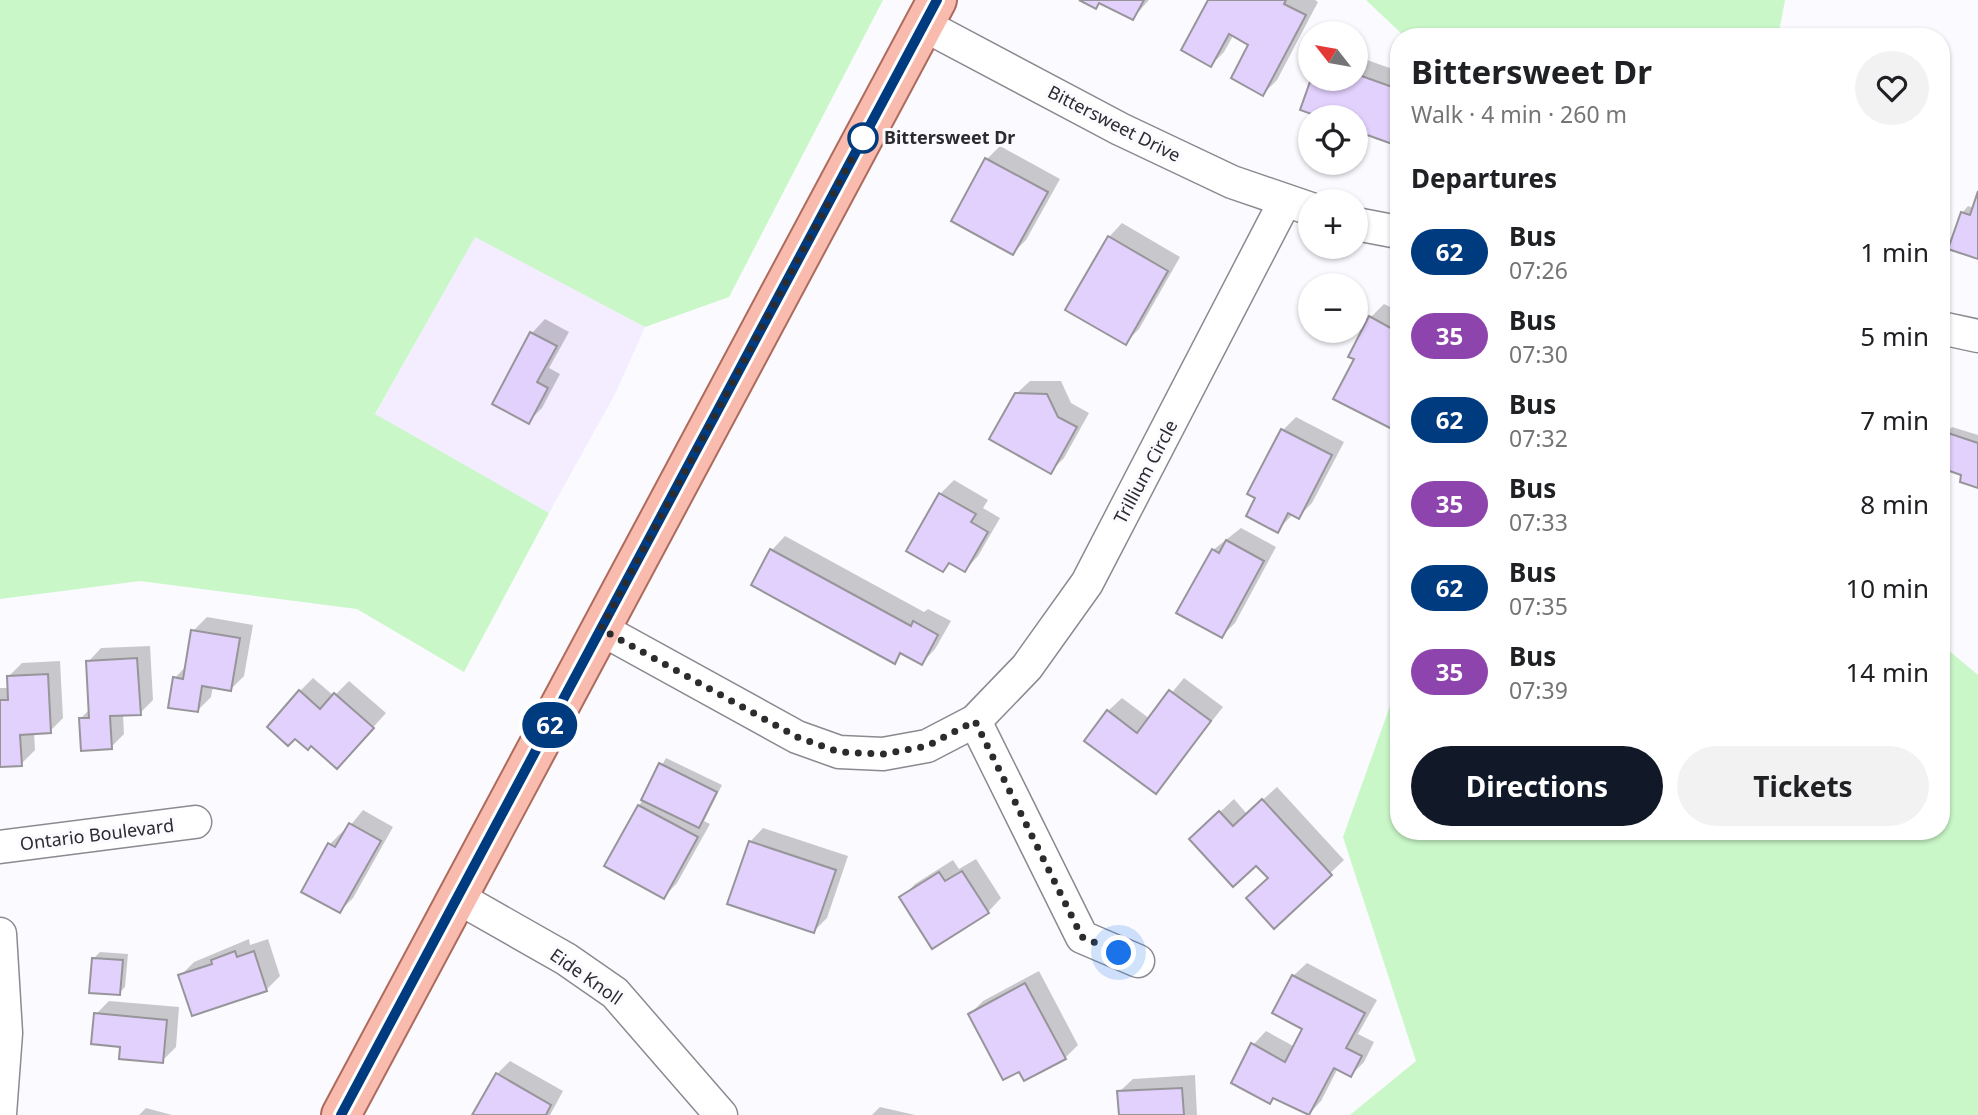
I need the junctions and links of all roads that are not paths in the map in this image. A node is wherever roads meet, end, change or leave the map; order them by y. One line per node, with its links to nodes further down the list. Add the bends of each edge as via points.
1 (930, 12): 2 (street, Bittersweet Drive, via 1120,129 1232,182); 7 (main road)
2 (1298, 205): 8 (street, Trillium Circle, via 1087,583 1027,667)
3 (1368, 226): 4 (street)
4 (1390, 230)
5 (1950, 330): 6 (street)
6 (1978, 336)
7 (601, 629): 8 (street, Trillium Circle, via 797,737 839,752 883,754 927,746); 11 (main road)
8 (975, 721): 13 (street, via 1082,937)
9 (195, 822): 10 (street, Ontario Boulevard)
10 (0, 846)
11 (457, 897): 15 (main road); 16 (street, Eide Knoll, via 615,993)
12 (0, 934): 14 (street, via 6,1033)
13 (1138, 961)
14 (0, 1115)
15 (341, 1115)
16 (721, 1115)

